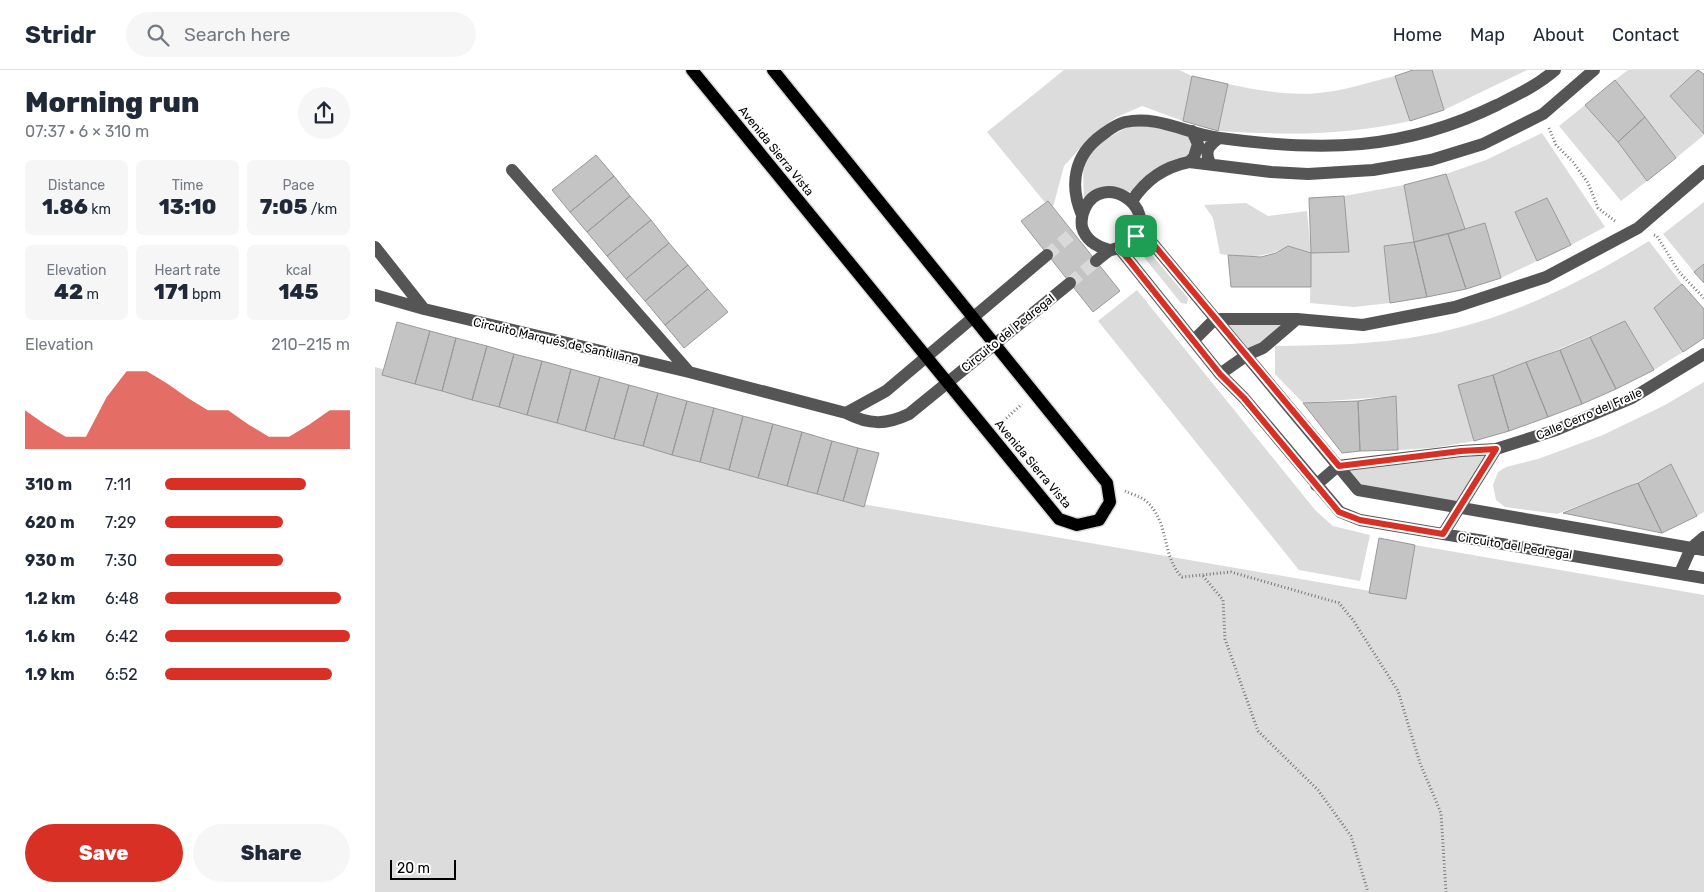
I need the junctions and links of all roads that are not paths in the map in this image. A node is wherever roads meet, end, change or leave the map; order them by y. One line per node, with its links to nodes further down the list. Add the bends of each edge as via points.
1 (692, 70): 28 (main road, Avenida Sierra Vista)
2 (773, 70): 21 (main road)
3 (1555, 70): 6 (street, via 1525,91 1469,118 1399,140 1358,146 1307,147)
4 (1594, 70): 8 (street, via 1543,114 1483,144 1431,160 1373,170 1307,174)
5 (1192, 131): 6 (street); 7 (street, via 1198,144); 12 (street, via 1156,121 1138,120 1122,123 1095,140 1086,150 1075,177)
6 (1219, 138): 8 (street, via 1209,146)
7 (1189, 162): 8 (street); 11 (street, via 1156,174)
8 (1209, 163)
9 (512, 170): 29 (street)
10 (1704, 171): 23 (street, via 1638,228 1546,278 1455,307 1363,325)
11 (1132, 201): 12 (street, via 1113,192 1103,193 1093,198); 13 (street, via 1137,208)
12 (1079, 224): 15 (street, via 1091,243)
13 (1139, 227): 15 (street, via 1136,236); 22 (street)
14 (375, 247): 20 (street)
15 (1115, 249): 17 (street); 24 (street, Circuito del Pedregal)
16 (1047, 255): 21 (street)
17 (1096, 261)
18 (1070, 283): 25 (street, Circuito del Pedregal)
19 (375, 295): 20 (street, Circuito Marqués de Santillana)
20 (424, 309): 29 (street, Circuito Marqués de Santillana)
21 (973, 318): 25 (main road); 28 (street)
22 (1215, 319): 23 (street); 24 (street); 27 (street)
23 (1297, 319): 27 (street, via 1263,348)
24 (1194, 340): 30 (street, Circuito del Pedregal)
25 (995, 344): 31 (street, Circuito del Pedregal); 31 (main road, Avenida Sierra Vista, via 1107,483 1109,502 1099,520 1077,525 1059,519)
26 (1704, 354): 33 (street, Calle Cerro del Fraile, via 1632,398 1557,430)
27 (1247, 355): 30 (street); 34 (street)
28 (927, 357): 31 (main road, Avenida Sierra Vista); 32 (street, via 886,391)
29 (689, 372): 32 (street, Circuito Marqués de Santillana)
30 (1220, 374): 35 (street, Circuito del Pedregal)
31 (947, 383): 32 (street, Circuito Marqués de Santillana, via 909,414 894,421 877,424 861,421)
32 (846, 413)
33 (1496, 449): 34 (street, Calle Cerro del Fraile); 36 (street)
34 (1339, 466): 35 (street); 36 (street, via 1358,490)
35 (1316, 485): 37 (street, Circuito del Pedregal, via 1339,512 1360,520)
36 (1459, 510): 37 (street); 39 (street)
37 (1443, 534): 41 (street, Circuito del Pedregal)
38 (1704, 537): 39 (street)
39 (1691, 548): 40 (street); 41 (street)
40 (1704, 550)
41 (1679, 573): 42 (street, Circuito del Pedregal)
42 (1704, 578)

